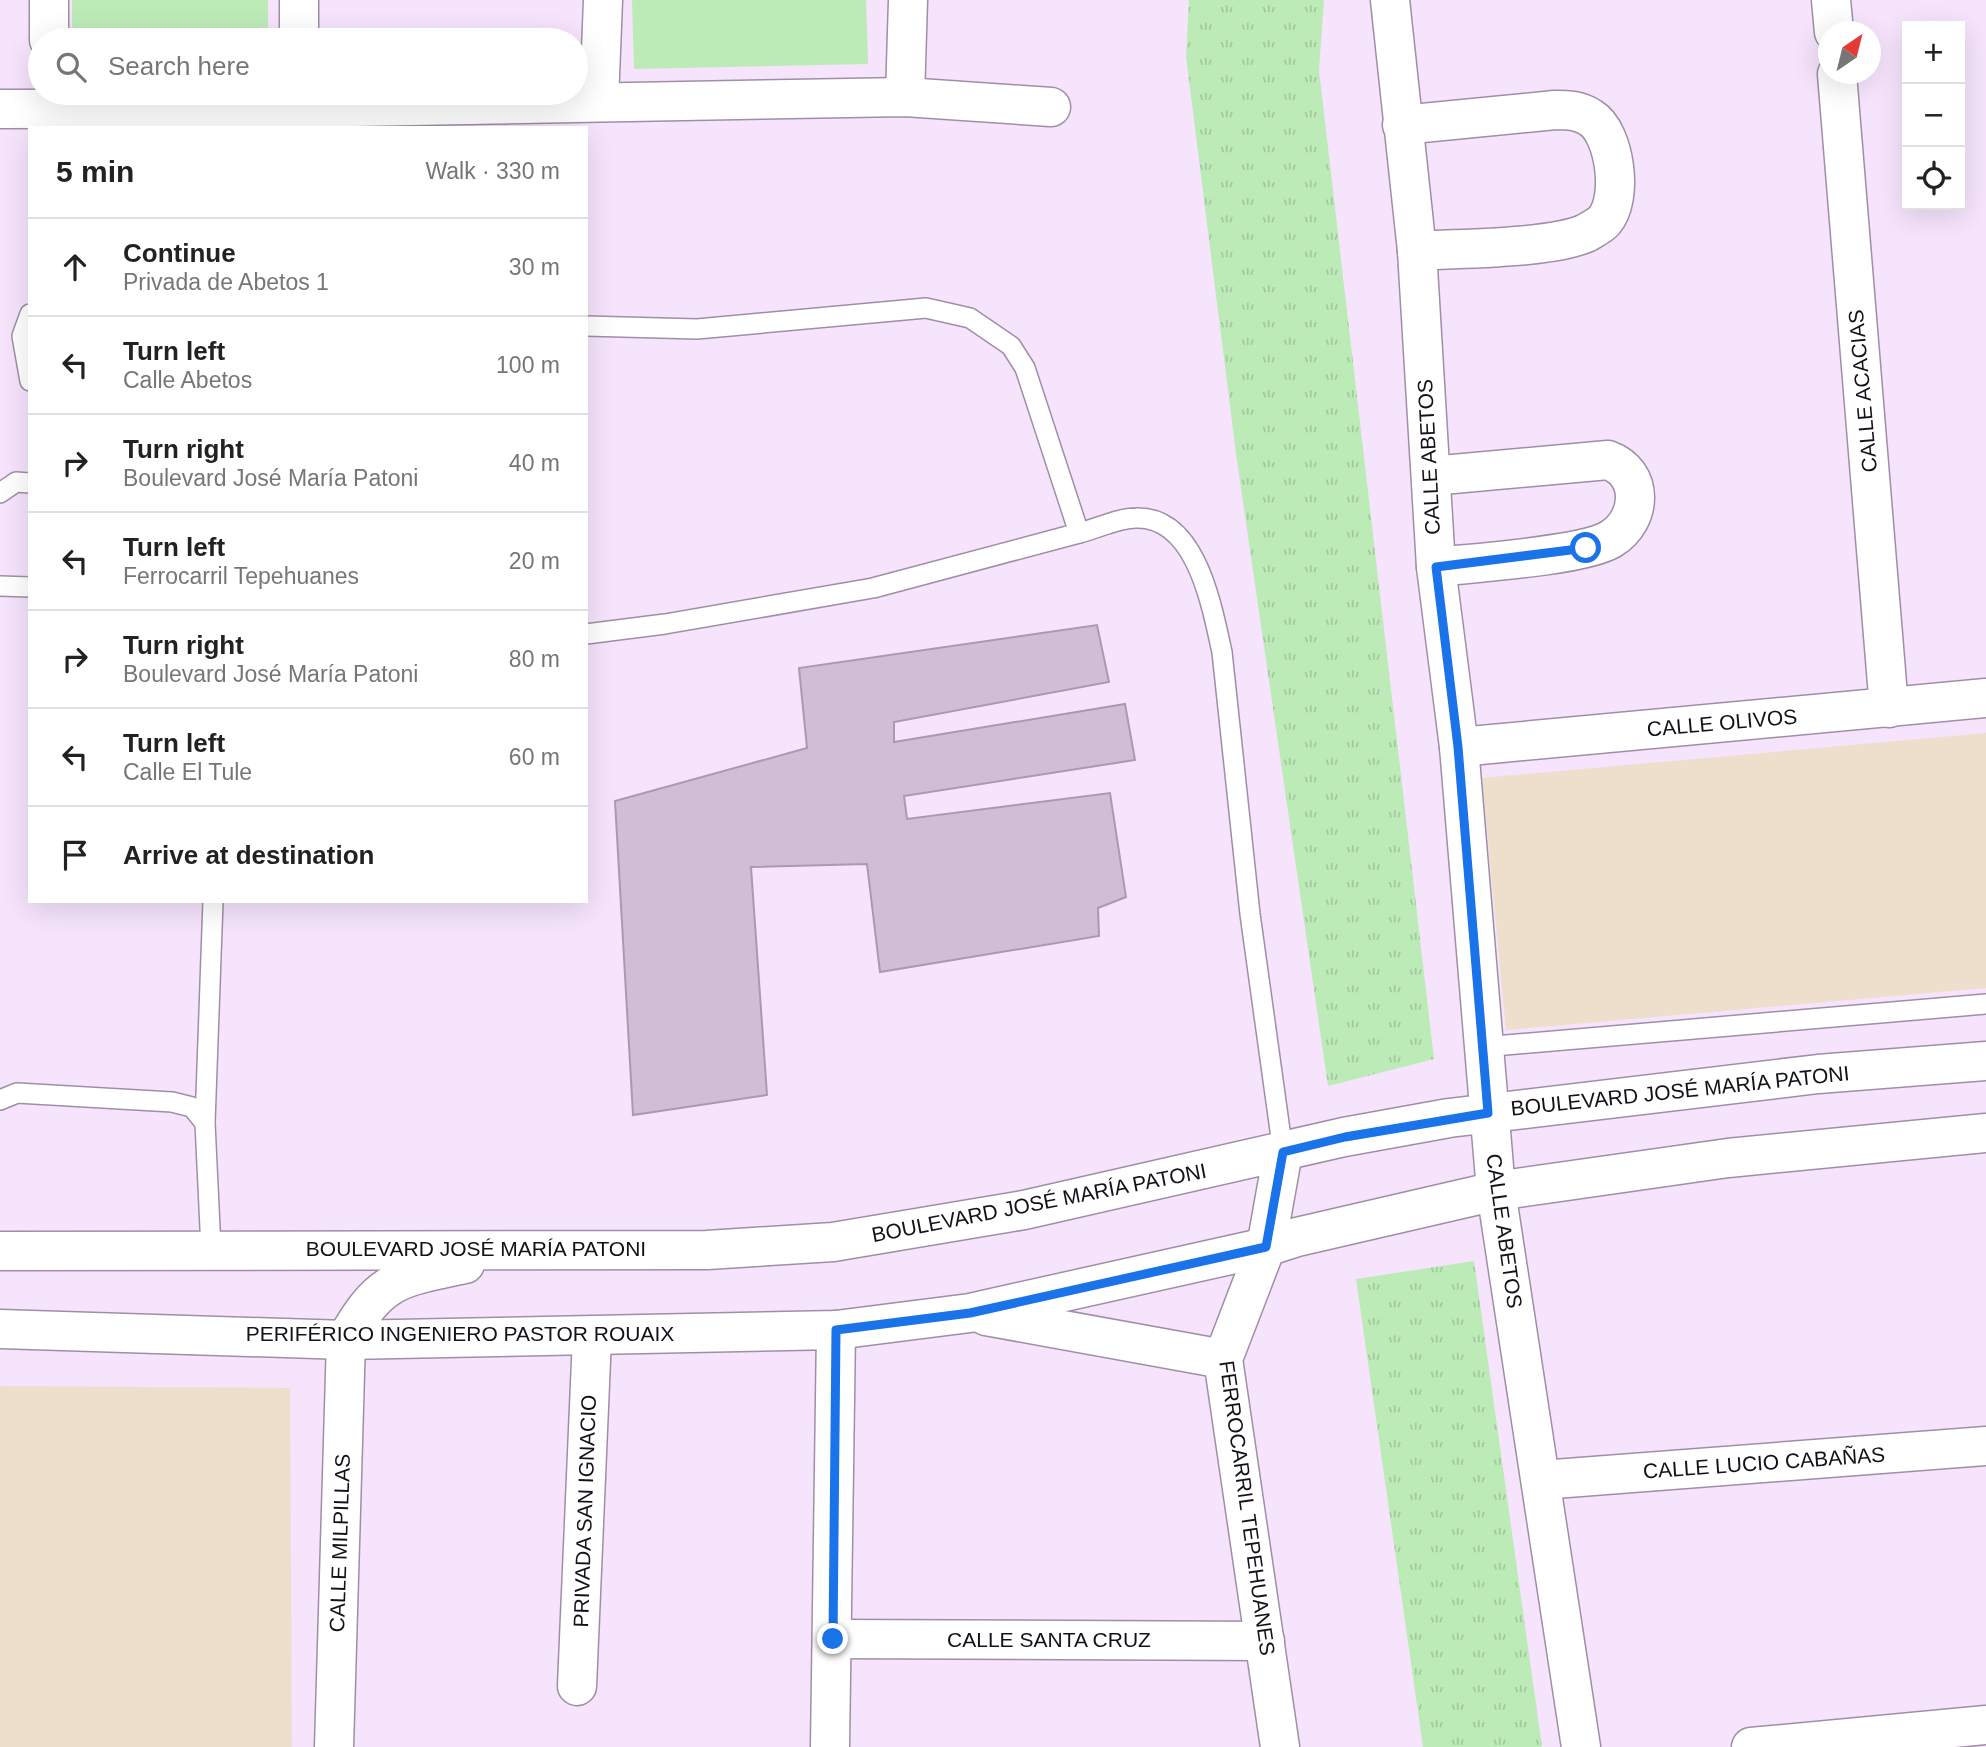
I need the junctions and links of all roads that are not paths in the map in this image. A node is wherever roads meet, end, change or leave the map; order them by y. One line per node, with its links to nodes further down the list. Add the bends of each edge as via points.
1 (49, 0): 8 (street)
2 (299, 0): 9 (street)
3 (603, 0): 13 (street)
4 (908, 0): 11 (street)
5 (1390, 0): 17 (street, CALLE ABETOS)
6 (1831, 0): 7 (street)
7 (1833, 21)
8 (49, 28)
9 (299, 28)
10 (1838, 84): 31 (street, CALLE ACACIAS)
11 (905, 97): 13 (street); 15 (street)
12 (588, 101): 13 (street)
13 (599, 101)
14 (29, 105): 16 (street)
15 (1051, 107)
16 (0, 109)
17 (1402, 125): 18 (street, CALLE ABETOS); 18 (street, via 1576,111 1592,119 1603,132 1616,187 1604,221 1563,240)
18 (1417, 251): 22 (street, CALLE ABETOS)
19 (28, 320): 21 (lane, via 22,336)
20 (588, 326): 25 (lane, via 697,329 926,308 970,318 1011,346 1025,368)
21 (28, 370)
22 (1431, 476): 26 (street, CALLE ABETOS); 26 (street, via 1608,460 1622,465 1637,492 1633,510 1611,540 1586,548)
23 (28, 483): 24 (lane, via 16,482)
24 (0, 493)
25 (1079, 533): 29 (lane, via 873,588); 41 (lane, via 1136,518 1165,526 1191,553 1213,611 1222,652)
26 (1436, 567): 32 (street, CALLE ABETOS)
27 (0, 586): 28 (lane)
28 (28, 587)
29 (588, 634)
30 (1986, 698): 31 (street, CALLE OLIVOS)
31 (1889, 708): 32 (street, CALLE OLIVOS)
32 (1458, 747): 35 (street, CALLE ABETOS)
33 (213, 903): 39 (lane)
34 (1986, 1004): 35 (lane)
35 (1483, 1047): 38 (street, CALLE ABETOS)
36 (1986, 1061): 38 (street, BOULEVARD JOSÉ MARÍA PATONI, via 1818,1074)
37 (0, 1100): 39 (lane, via 17,1093 173,1102 192,1107)
38 (1488, 1113): 41 (street, BOULEVARD JOSÉ MARÍA PATONI); 42 (street, CALLE ABETOS)
39 (205, 1123): 44 (lane)
40 (1986, 1133): 42 (street, via 1741,1156)
41 (1283, 1152): 43 (street, FERROCARRIL TEPEHUANES); 45 (street, BOULEVARD JOSÉ MARÍA PATONI, via 960,1223 833,1242 707,1250)
42 (1496, 1191): 43 (street); 54 (street, CALLE ABETOS)
43 (1266, 1247): 47 (street); 52 (street, FERROCARRIL TEPEHUANES)
44 (211, 1249): 45 (street, BOULEVARD JOSÉ MARÍA PATONI); 46 (street, BOULEVARD JOSÉ MARÍA PATONI)
45 (532, 1249): 51 (street, via 396,1282 370,1301)
46 (0, 1251)
47 (970, 1313): 49 (street); 52 (street)
48 (0, 1329): 51 (street, PERIFÉRICO INGENIERO PASTOR ROUAIX)
49 (836, 1330): 50 (street, PERIFÉRICO INGENIERO PASTOR ROUAIX); 55 (street)
50 (592, 1337): 51 (street, PERIFÉRICO INGENIERO PASTOR ROUAIX); 57 (street, PRIVADA SAN IGNACIO)
51 (346, 1340): 59 (street, CALLE MILPILLAS)
52 (1223, 1359): 56 (street, FERROCARRIL TEPEHUANES)
53 (1986, 1446): 54 (street, CALLE LUCIO CABAÑAS)
54 (1541, 1480): 62 (street, CALLE ABETOS)
55 (833, 1639): 56 (street, CALLE SANTA CRUZ); 60 (street)
56 (1265, 1641): 61 (street, FERROCARRIL TEPEHUANES)
57 (577, 1686)
58 (1986, 1725): 63 (street)
59 (334, 1747)
60 (830, 1747)
61 (1280, 1747)
62 (1581, 1747)
63 (1751, 1747)

